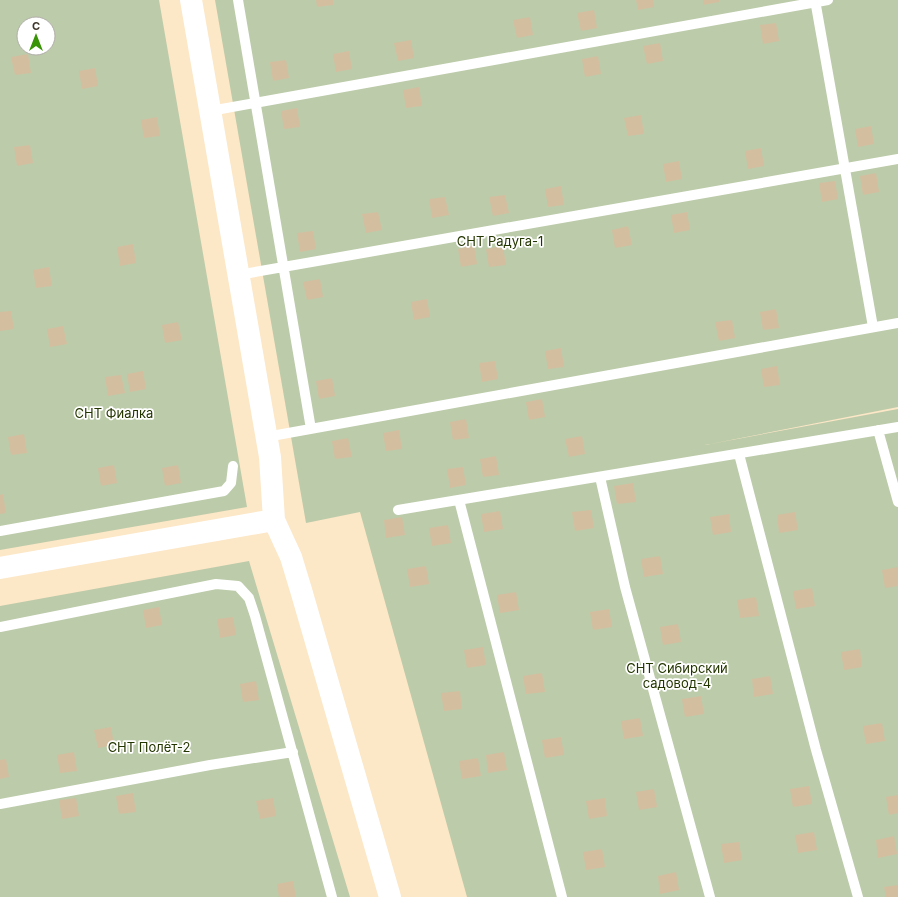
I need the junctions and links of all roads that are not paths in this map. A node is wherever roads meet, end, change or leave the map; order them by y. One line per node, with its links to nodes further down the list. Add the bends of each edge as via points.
1 (191, 0): 6 (street)
2 (238, 0): 5 (lane)
3 (828, 0): 4 (lane)
4 (815, 1): 5 (lane); 8 (lane)
5 (256, 103): 6 (lane); 9 (lane)
6 (210, 111): 10 (street)
7 (898, 159): 8 (lane)
8 (845, 168): 9 (lane); 12 (lane)
9 (283, 267): 10 (lane); 14 (lane)
10 (238, 275): 16 (street)
11 (898, 323): 12 (lane)
12 (874, 327): 14 (lane)
13 (898, 427): 15 (lane)
14 (311, 429): 16 (lane)
15 (878, 430): 17 (lane); 21 (lane)
16 (266, 437): 23 (street)
17 (739, 454): 19 (lane); 33 (lane, via 816,750)
18 (233, 466): 24 (lane, via 231,483 224,491)
19 (600, 477): 20 (lane); 32 (lane, via 625,587)
20 (459, 500): 22 (lane); 31 (lane)
21 (898, 502)
22 (398, 510)
23 (274, 520): 25 (street); 30 (street, via 291,557)
24 (0, 531)
25 (0, 568)
26 (0, 627): 27 (lane, via 216,584 238,586 249,598 255,616)
27 (293, 752): 28 (lane); 29 (lane)
28 (0, 804)
29 (332, 897)
30 (390, 897)
31 (562, 897)
32 (710, 897)
33 (858, 897)

